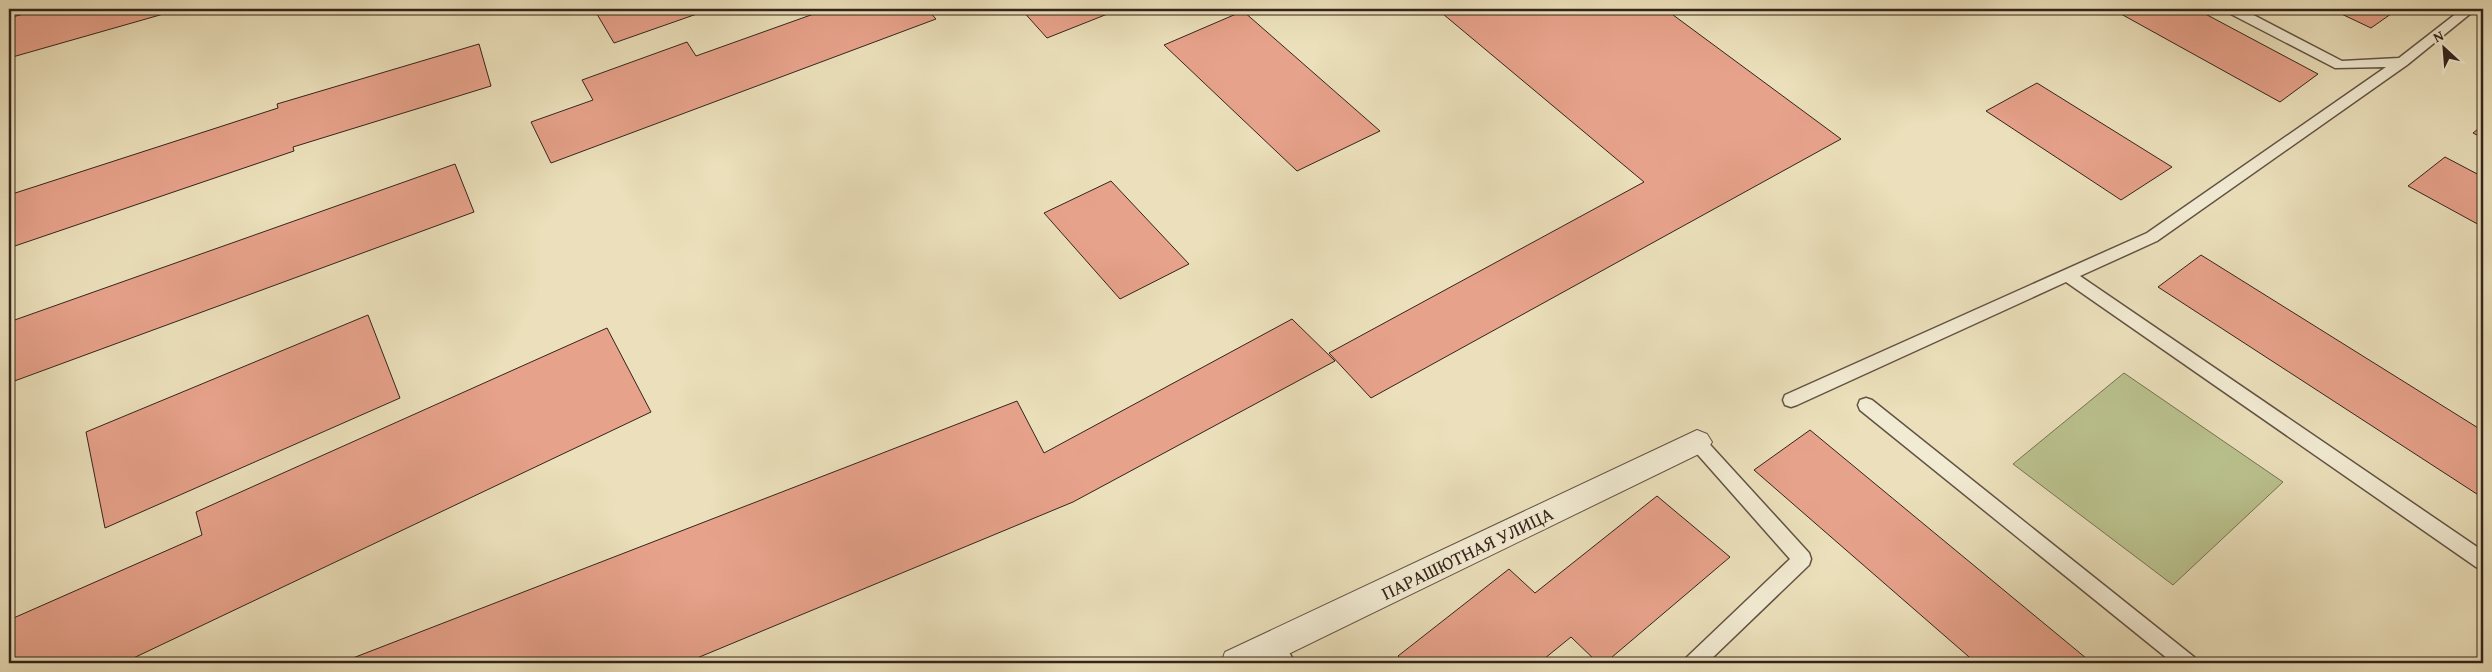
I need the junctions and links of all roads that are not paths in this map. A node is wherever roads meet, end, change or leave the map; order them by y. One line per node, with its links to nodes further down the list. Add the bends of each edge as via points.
1 (2232, 9): 3 (lane, via 2340,66)
2 (2470, 9): 3 (lane)
3 (2402, 62): 4 (lane, via 2152,237)
4 (2067, 275): 5 (lane); 8 (lane)
5 (1791, 400)
6 (1866, 405): 12 (lane)
7 (1697, 442): 9 (street, ПАРАШЮТНАЯ УЛИЦА); 11 (lane, via 1802,559)
8 (2483, 561)
9 (1280, 654): 10 (street, ПАРАШЮТНАЯ УЛИЦА)
10 (1237, 663)
11 (1694, 663)
12 (2187, 663)

